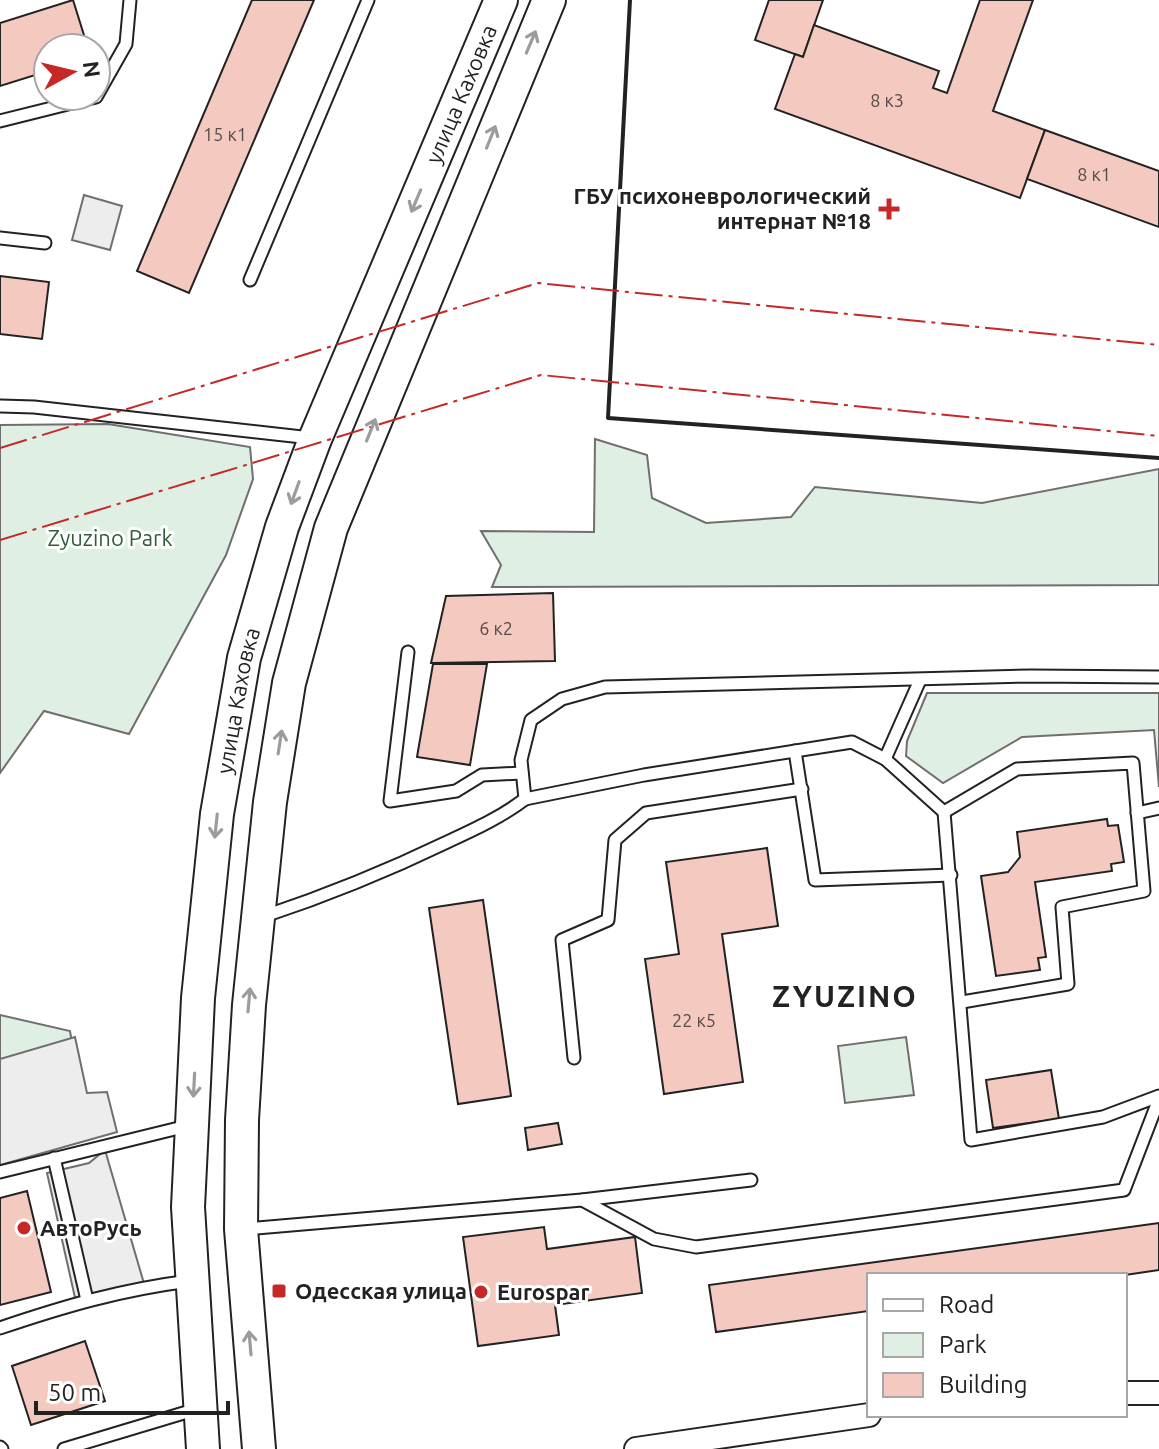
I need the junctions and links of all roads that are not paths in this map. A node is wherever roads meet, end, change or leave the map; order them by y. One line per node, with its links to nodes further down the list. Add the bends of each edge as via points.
1 (130, 0): 5 (lane, via 126,44 96,97)
2 (368, 0): 8 (lane)
3 (501, 0): 10 (main road, улица Каховка, one-way to 10)
4 (549, 0): 23 (main road, улица Каховка, one-way to 4, via 289,683 331,528)
5 (0, 121)
6 (0, 238): 7 (lane)
7 (45, 243)
8 (250, 280)
9 (0, 406): 10 (lane)
10 (315, 439): 27 (main road, улица Каховка, one-way to 27, via 282,527 244,658 217,814 198,998)
11 (408, 652): 16 (lane, via 390,801 456,791 482,775)
12 (1159, 677): 13 (lane)
13 (920, 680): 15 (lane); 16 (lane, via 605,687 562,699 531,720)
14 (795, 751): 15 (lane, via 852,742); 17 (lane); 18 (lane)
15 (885, 759): 20 (lane)
16 (522, 773): 18 (lane)
17 (802, 789): 22 (lane, via 815,880); 25 (lane, via 646,813 615,840 608,920 562,940)
18 (525, 799): 23 (lane, via 398,866)
19 (1159, 808): 21 (lane)
20 (944, 812): 21 (lane, via 1017,769 1133,763); 22 (lane)
21 (1137, 813): 24 (lane, via 1144,891 1062,907 1068,984)
22 (951, 875): 24 (lane)
23 (258, 919): 32 (main road, улица Каховка, one-way to 23, via 242,1120)
24 (962, 1002): 26 (lane, via 971,1140 1103,1117)
25 (574, 1058)
26 (1159, 1098): 31 (lane, via 1124,1190 696,1247 654,1239)
27 (192, 1125): 28 (lane); 33 (main road, улица Каховка)
28 (54, 1158): 29 (lane); 34 (lane)
29 (0, 1172)
30 (751, 1180): 31 (lane)
31 (582, 1200): 32 (lane)
32 (241, 1229): 42 (main road, улица Каховка, one-way to 32)
33 (192, 1281): 34 (lane); 38 (main road, улица Каховка)
34 (87, 1300): 35 (lane)
35 (0, 1328)
36 (1127, 1393): 37 (street)
37 (1159, 1393)
38 (200, 1408): 40 (lane); 41 (main road, улица Каховка)
39 (867, 1415): 43 (street)
40 (64, 1449)
41 (203, 1449)
42 (259, 1449)
43 (636, 1449)

